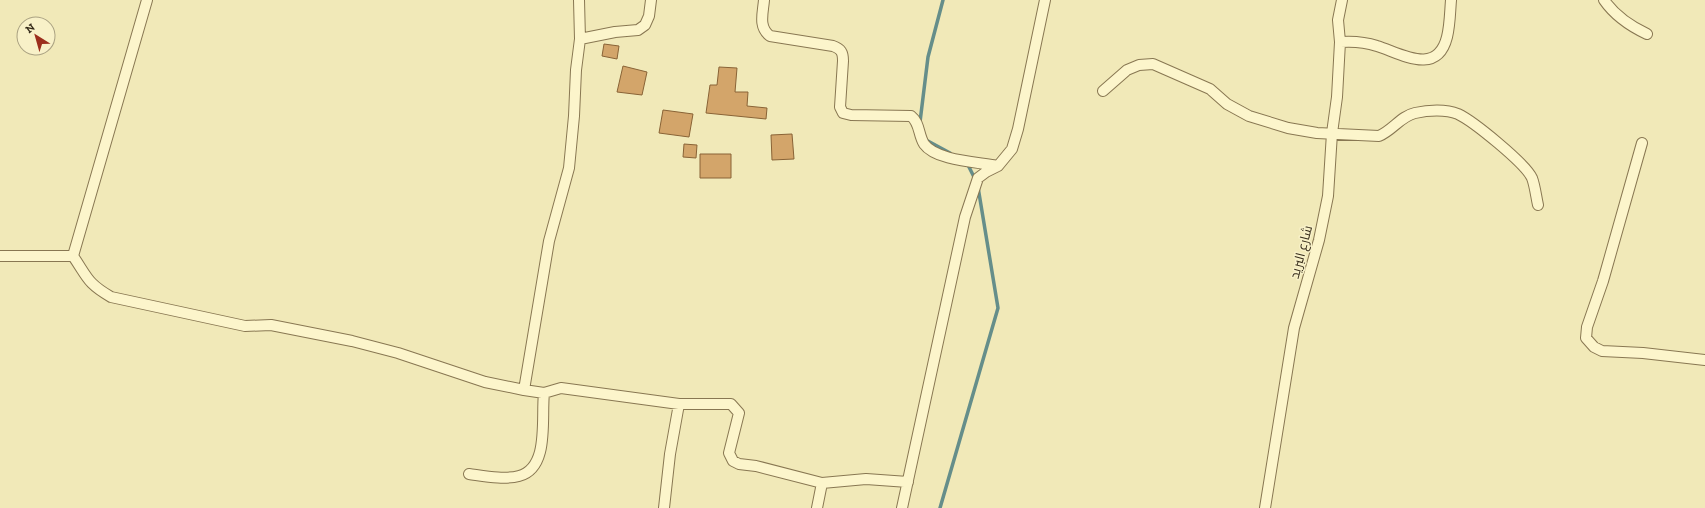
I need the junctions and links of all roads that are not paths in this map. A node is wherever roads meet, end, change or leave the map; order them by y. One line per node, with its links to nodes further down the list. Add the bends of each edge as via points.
1 (147, 0): 18 (street)
2 (578, 0): 10 (street)
3 (651, 0): 10 (street, via 649,16 645,25 638,30)
4 (764, 0): 15 (street, via 762,26 770,36 833,46 843,53 840,107 843,113 911,116 916,120 924,144 934,153)
5 (1045, 0): 15 (street, via 1018,129 1012,149)
6 (1342, 0): 11 (street, شارع البريد, via 1338,20)
7 (1451, 0): 11 (street, via 1446,38 1440,50 1427,60 1408,58 1376,46)
8 (1604, 0): 9 (street, via 1613,13)
9 (1647, 34)
10 (580, 39): 20 (street, via 569,168 549,241)
11 (1340, 42): 13 (street, شارع البريد)
12 (1103, 91): 13 (street, via 1127,70 1139,65 1153,64 1210,89 1227,104 1249,116 1288,128)
13 (1332, 133): 16 (street, via 1380,136 1413,114 1431,111 1456,113 1523,166 1532,178); 29 (street, شارع البريد, via 1328,196 1319,240 1294,328)
14 (1642, 143): 19 (street, via 1603,281 1587,327 1586,338 1602,351)
15 (998, 166): 24 (street, via 978,178 965,217)
16 (1538, 205)
17 (0, 256): 18 (street)
18 (73, 256): 20 (street, via 94,288 111,297 245,326 271,325 352,341 398,353 478,380)
19 (1705, 360)
20 (524, 390): 21 (street)
21 (544, 393): 22 (street, via 561,388); 23 (street, via 539,459 533,469 519,476 492,477)
22 (679, 404): 25 (street, via 731,404 739,413 730,453 733,461); 26 (street)
23 (469, 474)
24 (908, 482): 25 (street, via 866,479); 28 (street)
25 (822, 483): 27 (street)
26 (664, 508)
27 (817, 508)
28 (902, 508)
29 (1264, 508)

